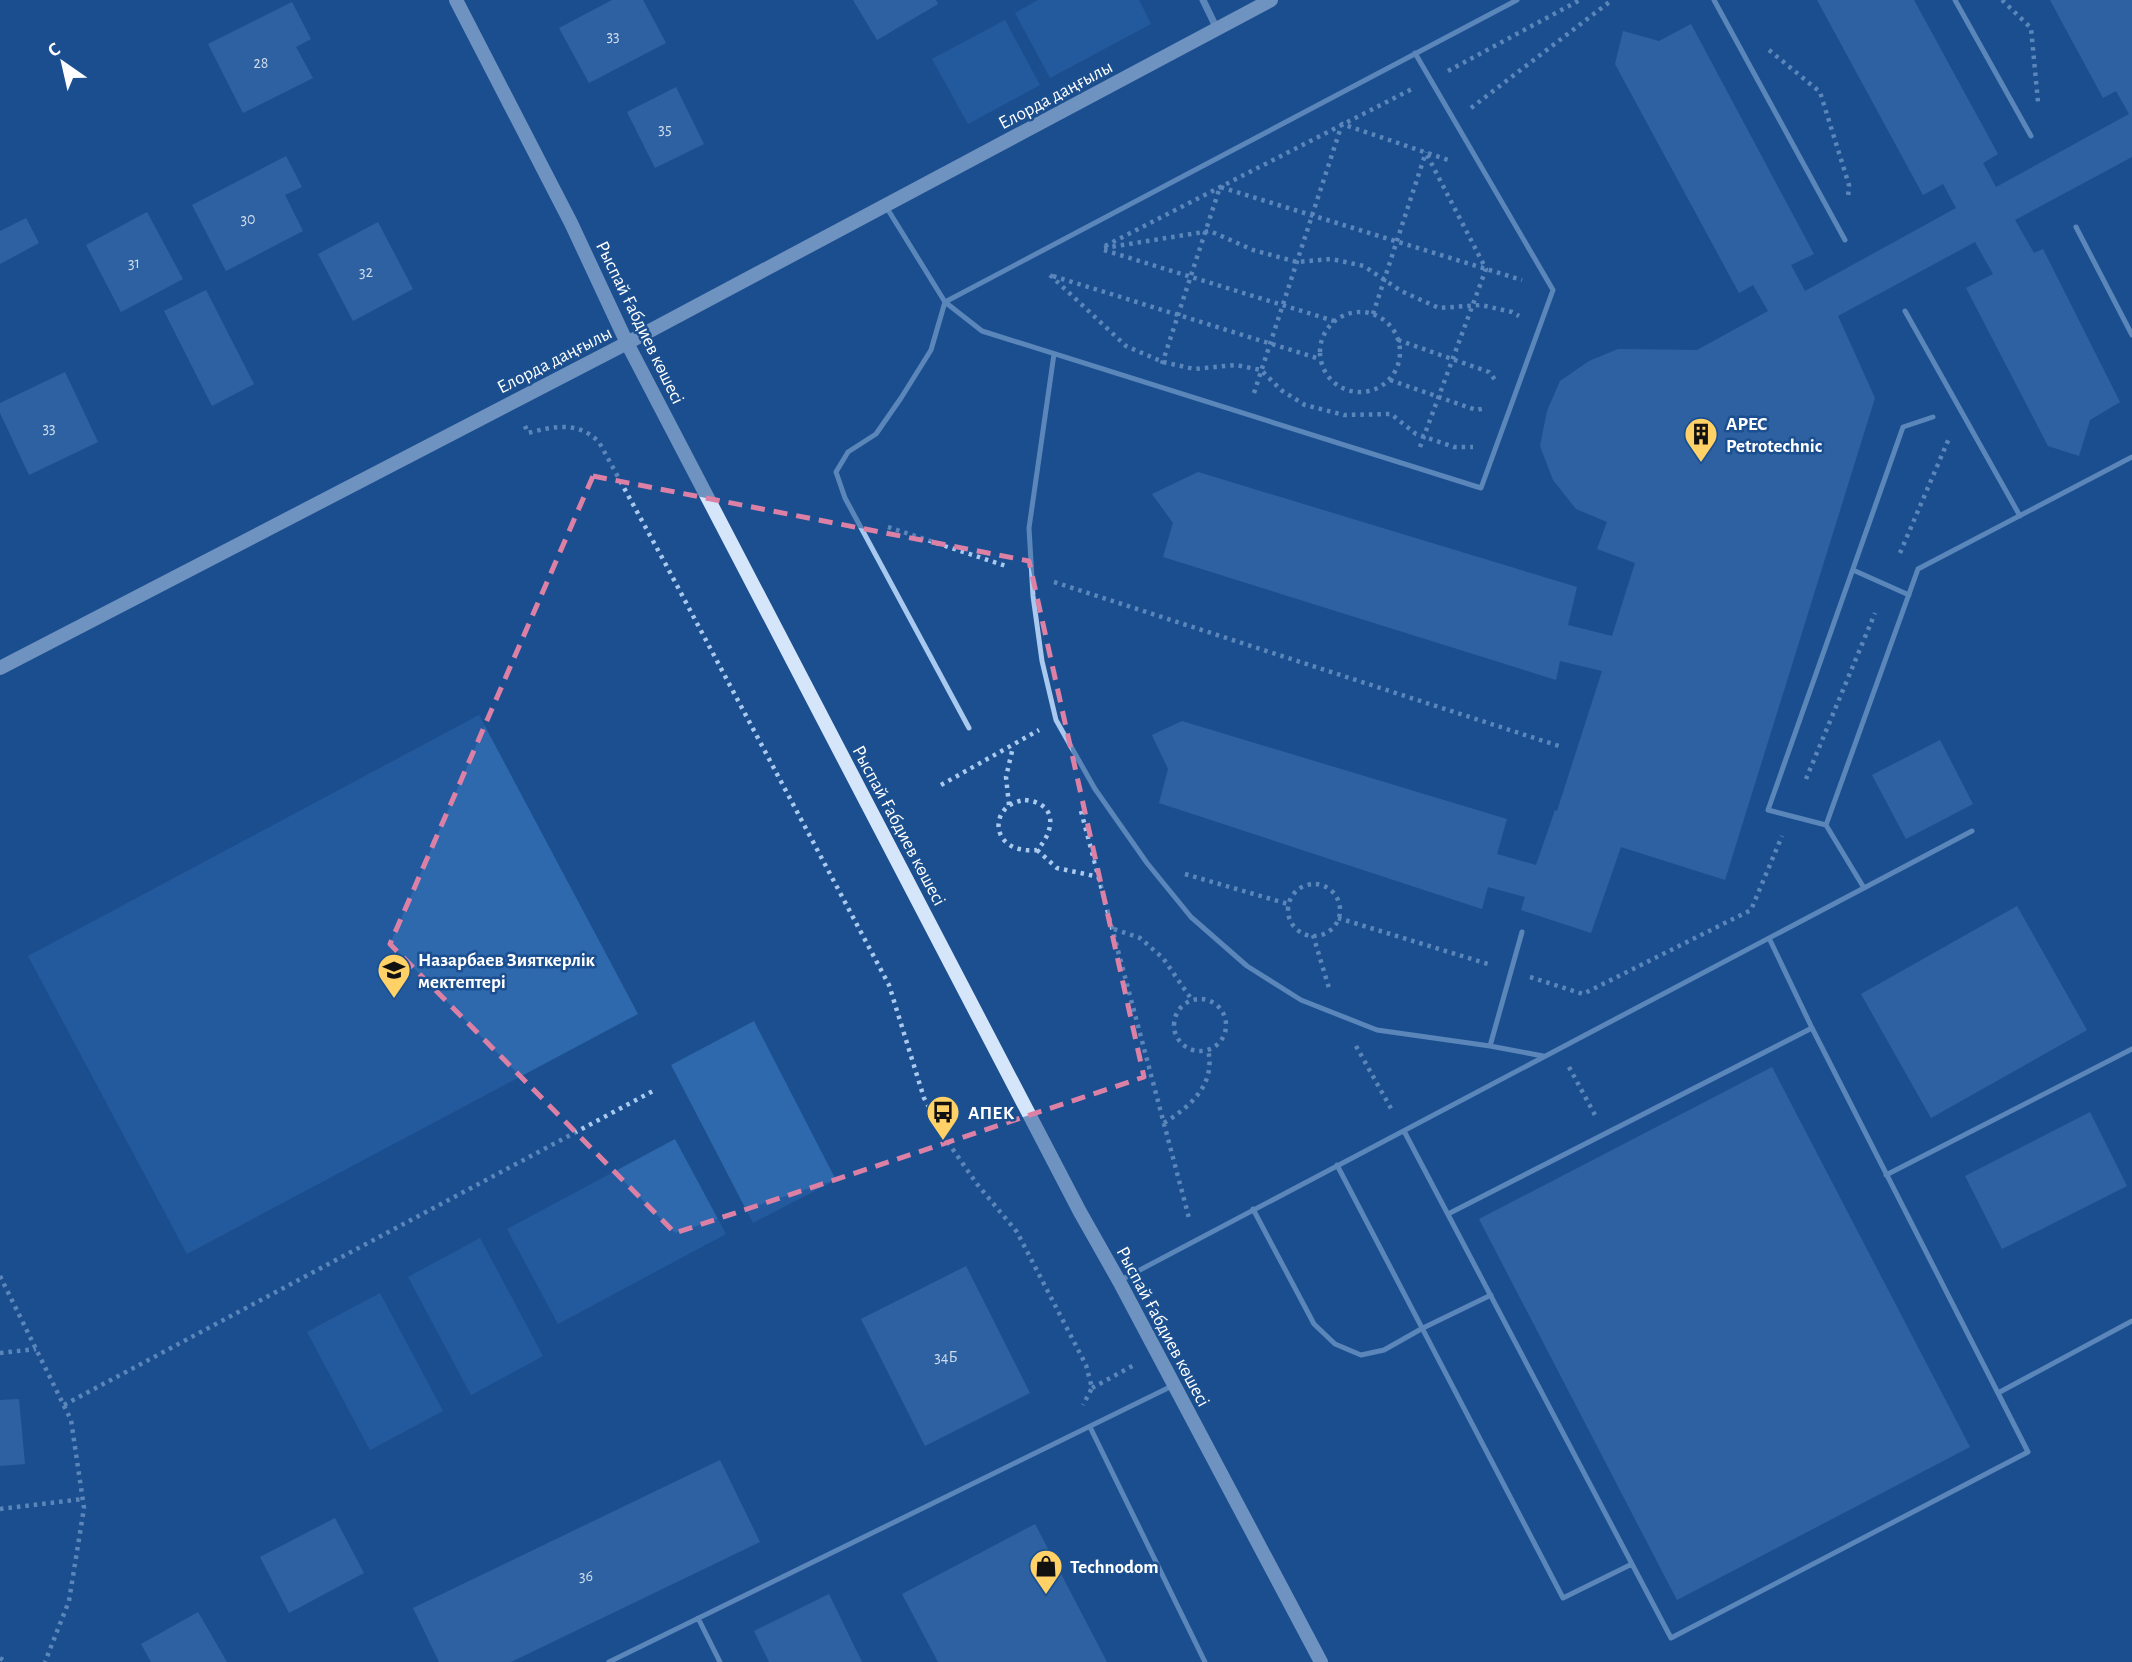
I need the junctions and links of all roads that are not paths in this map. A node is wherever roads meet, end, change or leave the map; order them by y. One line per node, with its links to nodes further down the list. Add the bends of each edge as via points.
1 (456, 0): 16 (street, Рыспай Ғабдиев көшесі, via 572,223)
2 (1203, 0): 7 (street)
3 (1271, 0): 7 (street, Елорда даңғылы)
4 (1517, 0): 8 (lane)
5 (1714, 0): 12 (lane)
6 (1955, 0): 9 (lane)
7 (1217, 29): 10 (street, Елорда даңғылы)
8 (1415, 53): 13 (lane); 17 (lane, via 1553,290 1481,488)
9 (2031, 136)
10 (886, 205): 13 (lane); 16 (street, Елорда даңғылы)
11 (2076, 227): 15 (lane)
12 (1845, 240)
13 (945, 302): 17 (lane, via 982,331); 24 (lane, via 931,350 901,398 876,434 848,452 836,472 854,516)
14 (1905, 311): 20 (lane)
15 (2132, 335)
16 (627, 343): 23 (street, Елорда даңғылы); 39 (street, Рыспай Ғабдиев көшесі)
17 (1054, 354): 31 (lane, via 1029,528 1033,596 1056,720 1095,789 1191,917 1247,966 1301,1000 1377,1030)
18 (1933, 417): 21 (lane, via 1903,427)
19 (2132, 457): 20 (lane)
20 (2020, 516): 22 (lane, via 1918,569)
21 (1853, 570): 22 (lane); 25 (lane, via 1768,810)
22 (1909, 595): 25 (lane)
23 (0, 668)
24 (970, 729)
25 (1826, 825): 27 (lane)
26 (1972, 831): 27 (lane)
27 (1864, 888): 29 (lane)
28 (1522, 932): 31 (lane)
29 (1769, 938): 30 (lane); 33 (lane)
30 (1812, 1028): 36 (lane); 38 (lane)
31 (1490, 1046): 33 (lane)
32 (2132, 1049): 36 (lane)
33 (1542, 1056): 34 (lane)
34 (1404, 1130): 35 (lane); 38 (lane)
35 (1337, 1165): 37 (lane); 42 (lane)
36 (1886, 1175): 44 (lane)
37 (1254, 1209): 39 (lane); 42 (lane, via 1314,1324 1335,1344 1361,1355 1384,1350)
38 (1448, 1214): 40 (lane)
39 (1119, 1281): 43 (street, Рыспай Ғабдиев көшесі)
40 (1491, 1296): 42 (lane); 46 (lane)
41 (2132, 1321): 44 (lane)
42 (1423, 1328): 46 (lane, via 1563,1598)
43 (1175, 1385): 45 (lane); 51 (street, Рыспай Ғабдиев көшесі)
44 (1998, 1393): 46 (lane, via 2028,1452 1671,1637)
45 (1090, 1427): 47 (lane); 50 (lane)
46 (1632, 1564)
47 (698, 1618): 48 (lane); 49 (lane)
48 (609, 1662)
49 (720, 1662)
50 (1205, 1662)
51 (1321, 1662)

